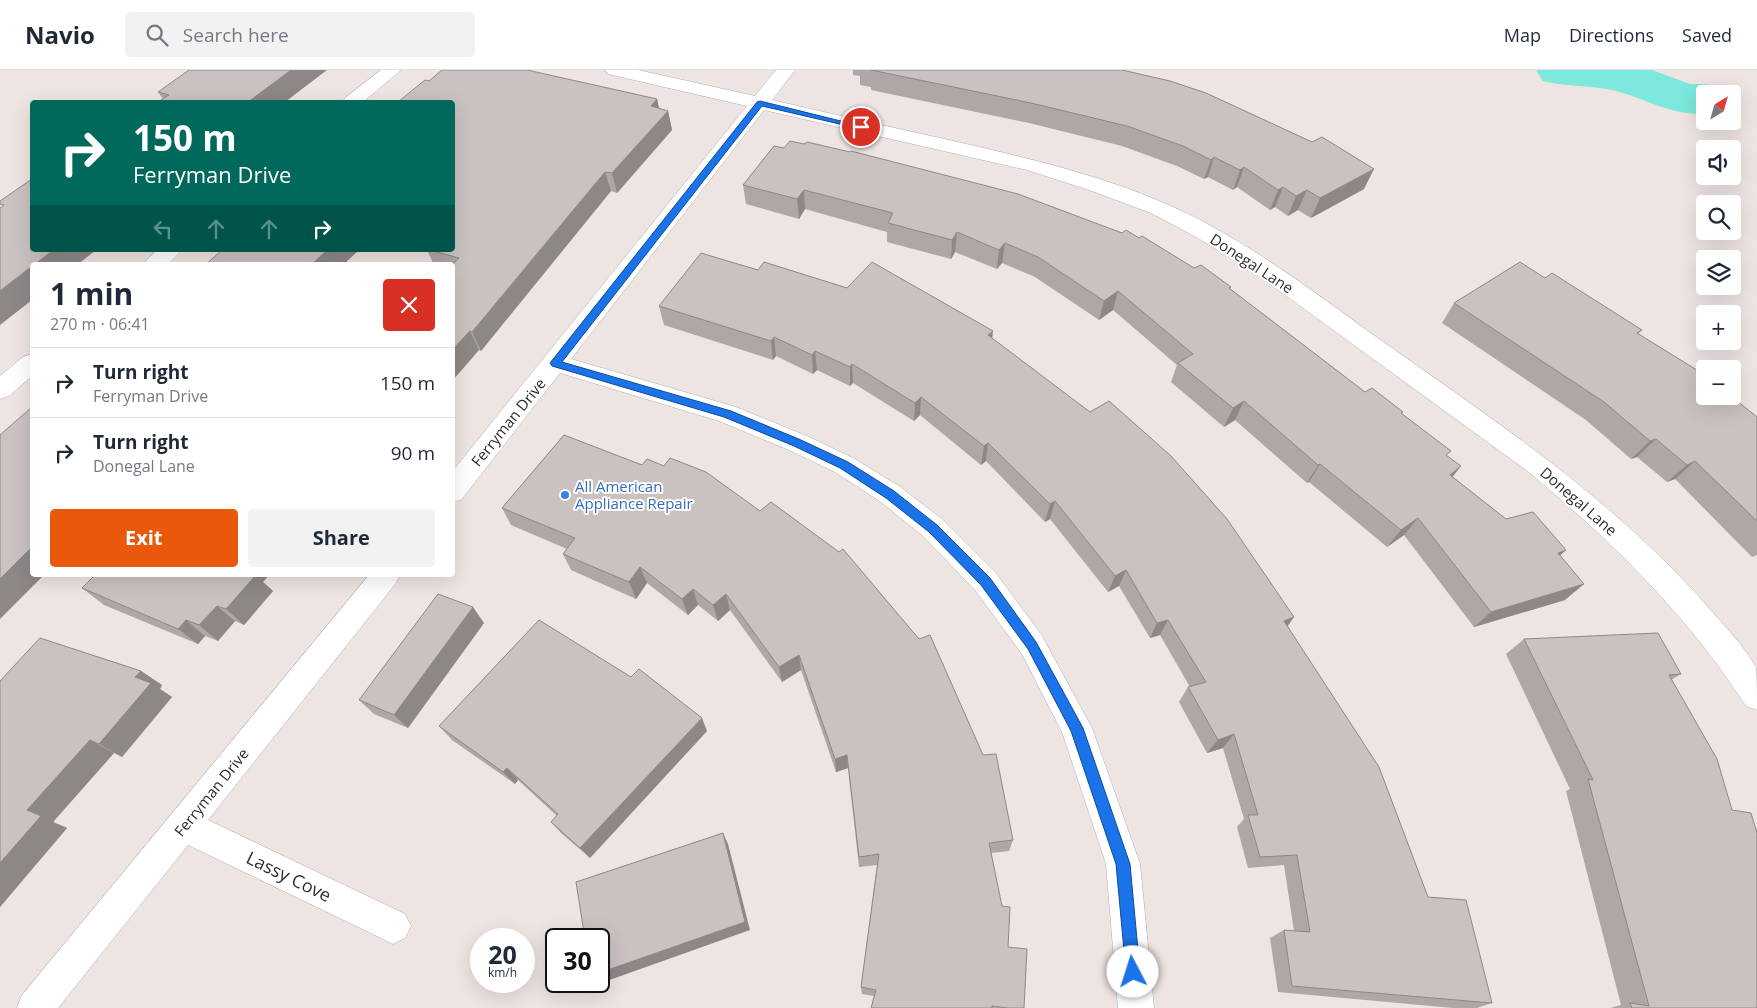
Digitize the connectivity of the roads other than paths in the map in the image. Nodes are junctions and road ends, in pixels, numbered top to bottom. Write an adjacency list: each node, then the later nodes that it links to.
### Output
1 (392, 70): 4 (street)
2 (614, 70): 5 (street, Donegal Lane)
3 (786, 70): 5 (street, Ferryman Drive)
4 (354, 100)
5 (760, 104): 8 (street, Ferryman Drive); 13 (street, Donegal Lane)
6 (169, 252): 7 (street)
7 (157, 262)
8 (555, 363): 11 (street, Ferryman Drive); 17 (street)
9 (30, 365): 10 (street)
10 (0, 390)
11 (455, 488)
12 (384, 577): 14 (street, Ferryman Drive)
13 (1757, 696)
14 (184, 826): 15 (street, Lassy Cove); 16 (street, Ferryman Drive)
15 (393, 926)
16 (35, 1008)
17 (1136, 1008)

